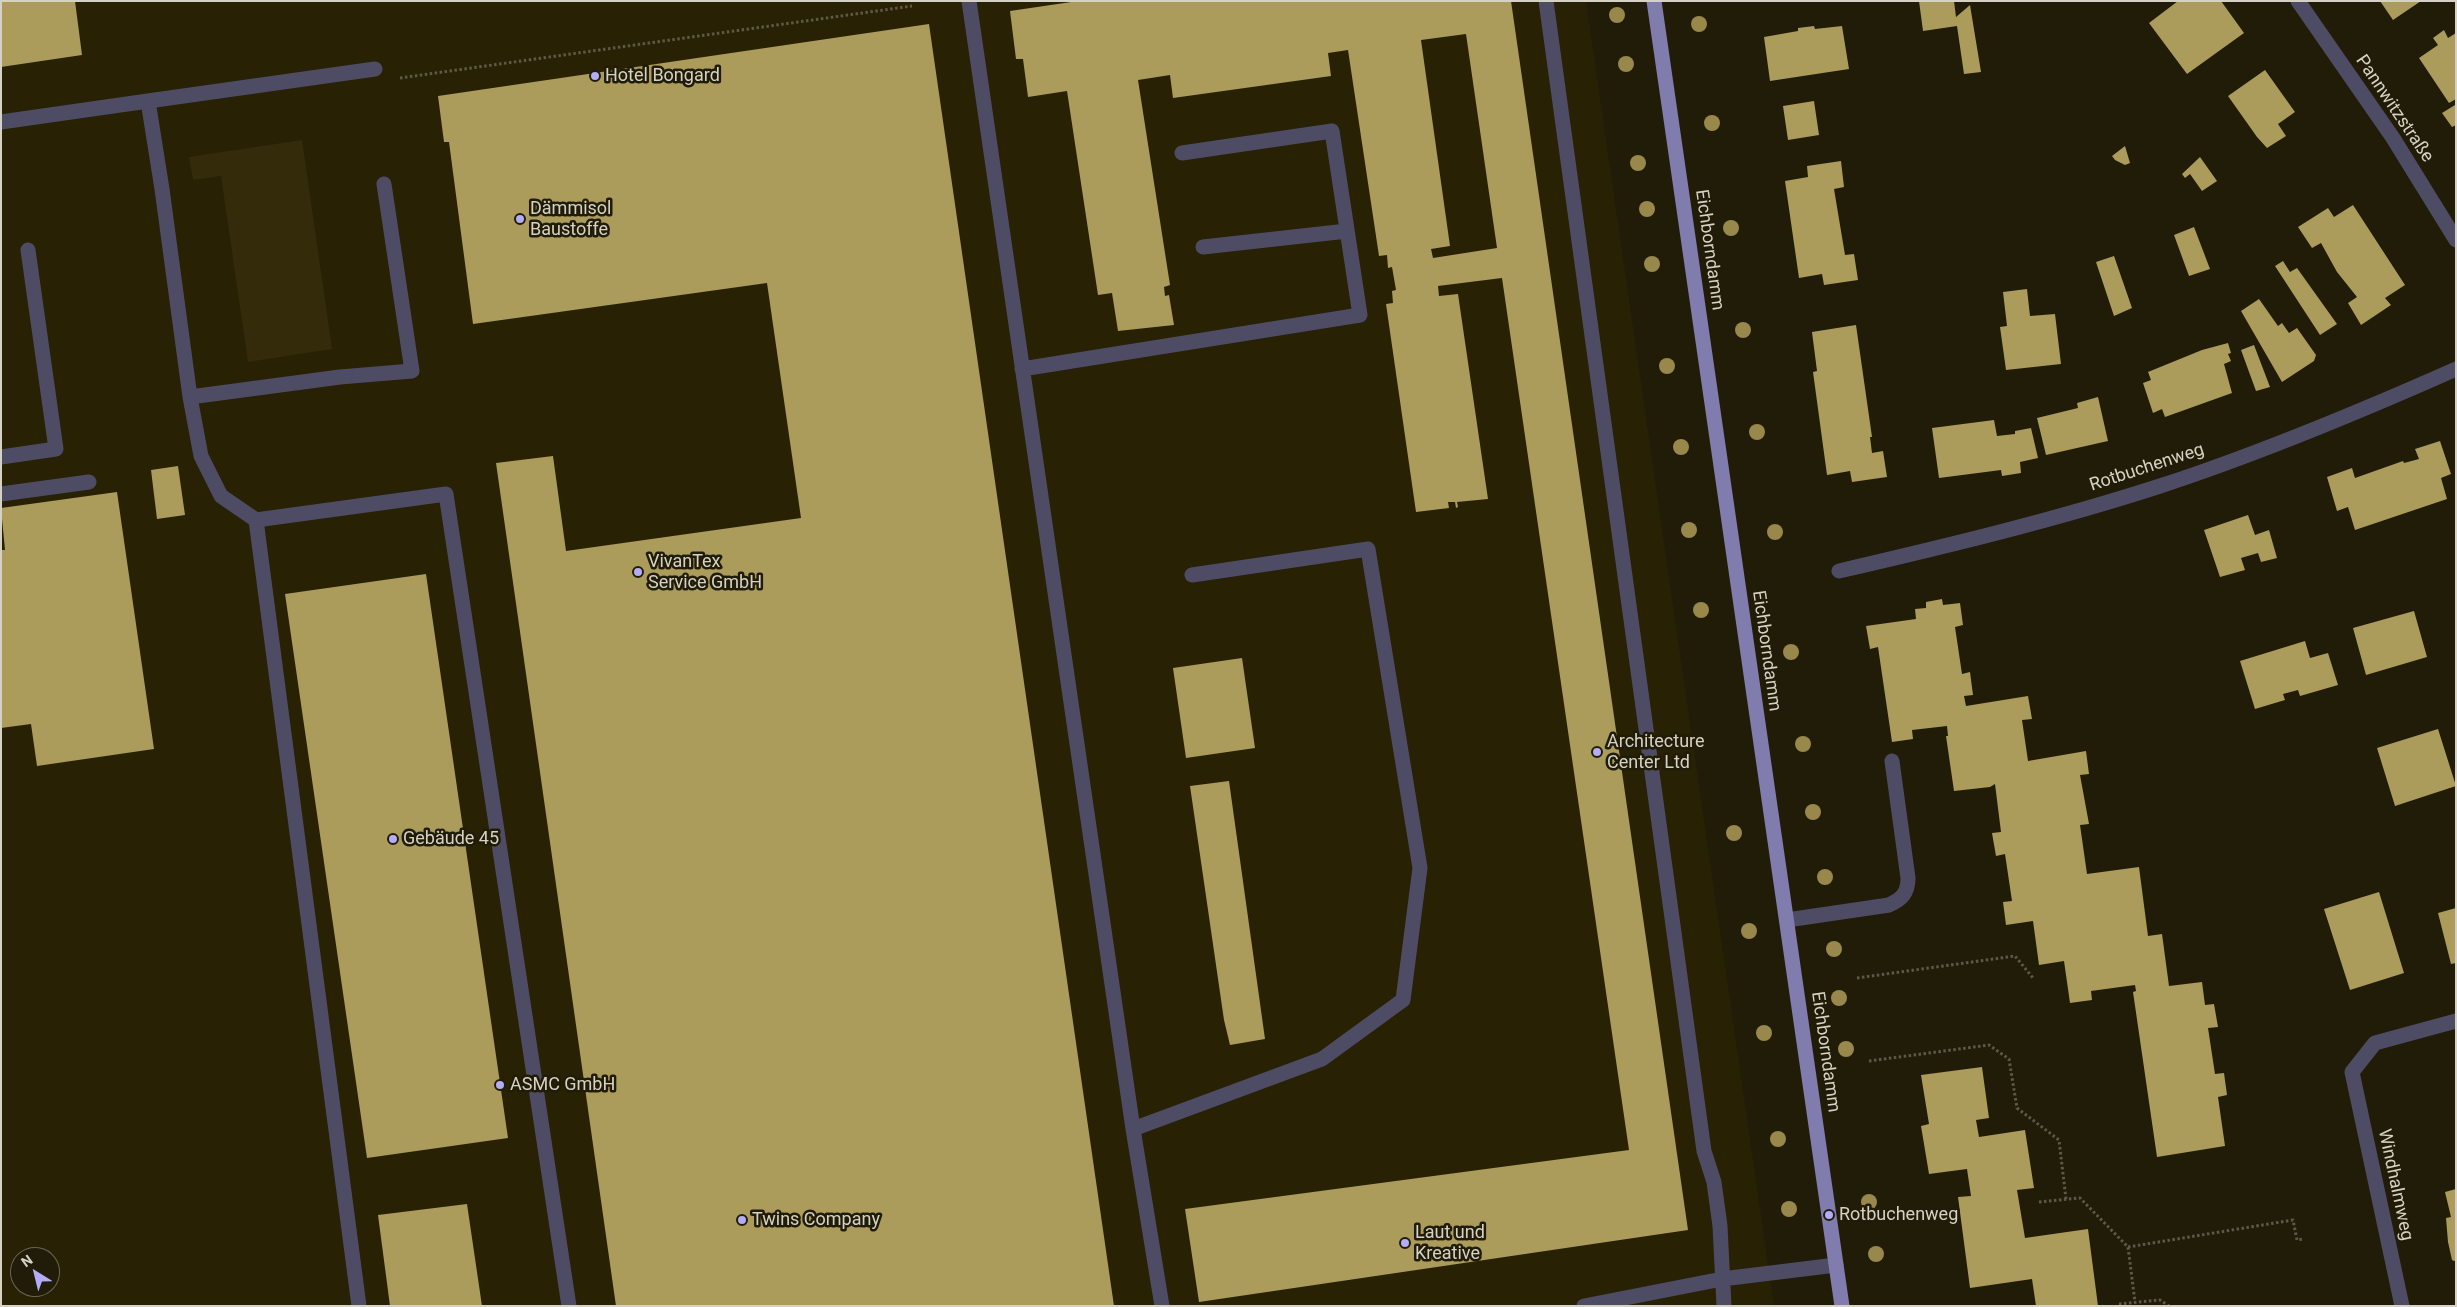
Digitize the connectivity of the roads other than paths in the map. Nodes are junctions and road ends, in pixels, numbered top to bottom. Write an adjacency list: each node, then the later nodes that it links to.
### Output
1 (969, 1): 14 (street)
2 (1546, 1): 28 (street)
3 (1654, 1): 24 (main road, Eichborndamm)
4 (2298, 1): 11 (street, Pannwitzstraße)
5 (376, 69): 6 (street)
6 (148, 101): 7 (street); 16 (street)
7 (1, 122)
8 (1182, 153): 10 (street)
9 (384, 184): 16 (street)
10 (1347, 231): 12 (street); 14 (street)
11 (2456, 240)
12 (1203, 247)
13 (28, 250): 17 (street)
14 (1022, 369): 26 (street)
15 (2456, 369): 21 (street, Rotbuchenweg)
16 (190, 397): 20 (street)
17 (1, 457)
18 (89, 482): 19 (street)
19 (1, 494)
20 (256, 520): 29 (street); 30 (street)
21 (1839, 571)
22 (1192, 576): 26 (street)
23 (1892, 761): 24 (street)
24 (1787, 920): 27 (main road, Eichborndamm)
25 (2456, 1021): 35 (street, Windhalmweg)
26 (1133, 1129): 31 (street)
27 (1836, 1265): 28 (street); 34 (main road, Eichborndamm)
28 (1722, 1279): 32 (street); 33 (street)
29 (359, 1306)
30 (570, 1306)
31 (1162, 1306)
32 (1584, 1306)
33 (1724, 1306)
34 (1842, 1306)
35 (2402, 1306)

